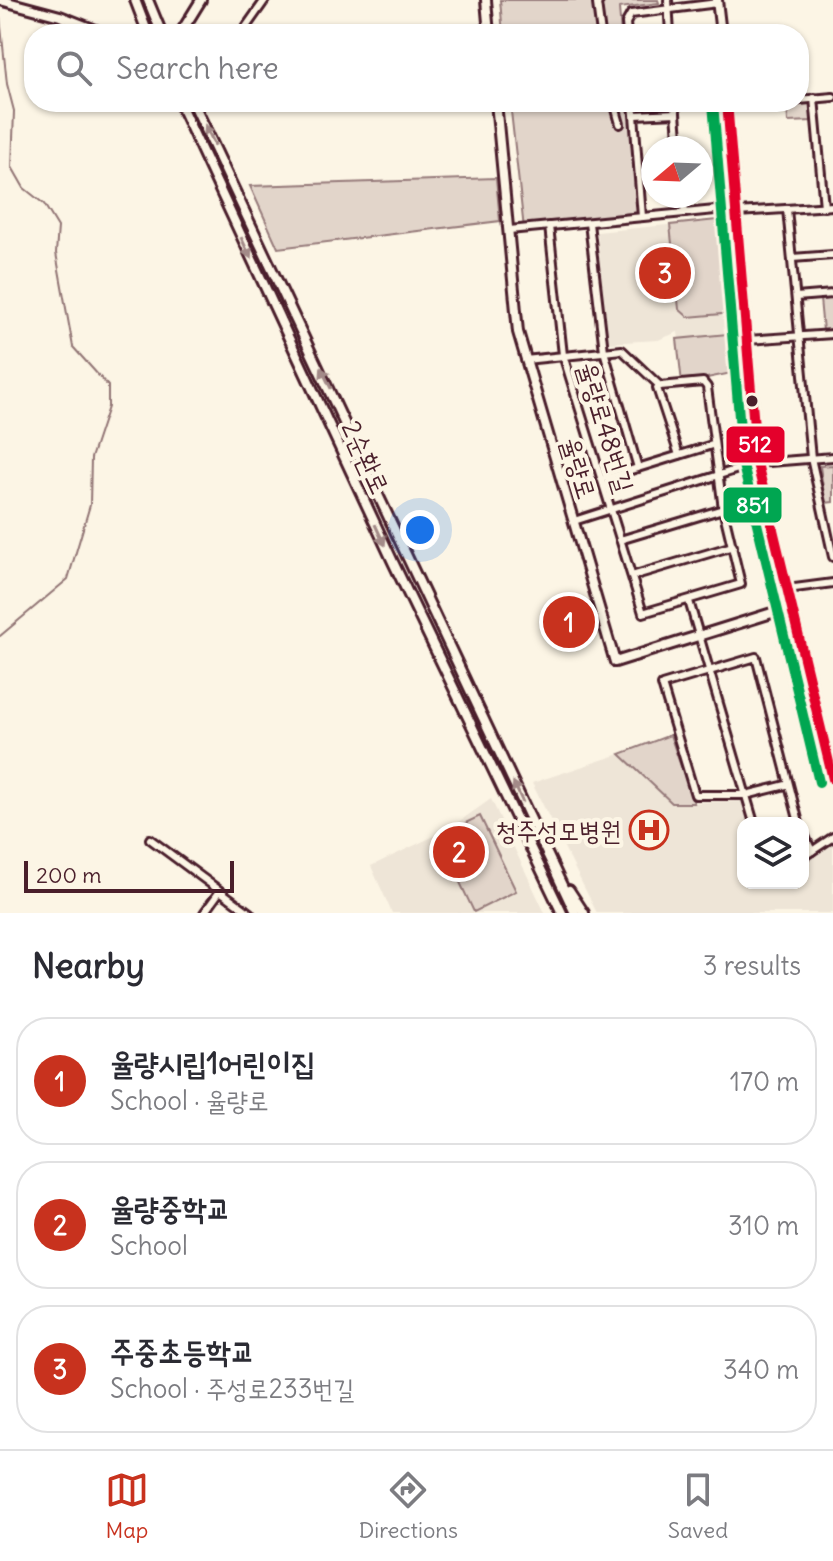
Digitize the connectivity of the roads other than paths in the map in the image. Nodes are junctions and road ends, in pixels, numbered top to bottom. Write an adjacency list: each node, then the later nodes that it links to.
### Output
1 (0, 0): 11 (street)
2 (135, 0): 12 (street)
3 (148, 0): 13 (street)
4 (201, 0): 14 (street)
5 (265, 0): 15 (street)
6 (486, 0): 16 (street)
7 (600, 0): 17 (street)
8 (668, 0): 10 (street)
9 (718, 2): 10 (street); 20 (street)
10 (669, 9): 18 (street); 19 (street)
11 (75, 24)
12 (144, 24)
13 (158, 24)
14 (186, 24)
15 (248, 24)
16 (488, 24)
17 (600, 24)
18 (626, 24)
19 (670, 24)
20 (720, 24)
21 (833, 97): 22 (street)
22 (814, 98): 23 (street); 35 (street)
23 (809, 99)
24 (183, 112): 91 (street, 2순환로, one-way to 91)
25 (198, 112): 87 (street, 2순환로, one-way to 25)
26 (497, 112): 43 (street, 율량로)
27 (617, 112): 32 (street)
28 (635, 112): 31 (street)
29 (728, 112): 38 (street)
30 (676, 113): 31 (street); 33 (street)
31 (635, 115): 40 (street)
32 (620, 124)
33 (678, 136)
34 (833, 206): 35 (street)
35 (824, 207): 37 (street)
36 (684, 208): 39 (street)
37 (787, 209): 38 (street); 45 (street)
38 (736, 210): 39 (street); 50 (street)
39 (685, 213): 40 (street)
40 (642, 217): 41 (street)
41 (589, 223): 42 (street); 51 (street, 율량로48번길)
42 (549, 226): 43 (street); 52 (street, 율량로48번길)
43 (509, 230): 53 (street, 율량로)
44 (833, 255): 45 (street)
45 (792, 258): 47 (street)
46 (833, 294): 47 (street)
47 (796, 297): 49 (street)
48 (833, 334): 49 (street)
49 (799, 336): 50 (street); 58 (street)
50 (747, 340): 59 (street)
51 (604, 351): 52 (street, 율량로48번길); 54 (street, 율량로48번길); 60 (street, 율량로48번길)
52 (563, 355): 53 (street, 율량로48번길); 62 (street, 율량로48번길)
53 (525, 360): 65 (street, 율량로)
54 (660, 386): 55 (street); 56 (street)
55 (712, 445): 56 (street); 61 (street)
56 (679, 455): 60 (street)
57 (833, 457): 58 (street)
58 (811, 458): 59 (street); 68 (street)
59 (757, 463): 61 (street); 71 (street)
60 (638, 468): 62 (street)
61 (716, 478): 63 (street); 64 (street)
62 (602, 479): 64 (street, 율량로48번길)
63 (723, 509): 66 (street); 67 (street)
64 (611, 510): 65 (street); 66 (street, 율량로48번길)
65 (574, 521): 74 (street, 율량로)
66 (620, 540): 69 (street, 율량로48번길)
67 (733, 546): 69 (street); 72 (street)
68 (833, 557)
69 (632, 576): 72 (street, 율량로48번길)
70 (833, 583): 71 (street)
71 (787, 589): 73 (street)
72 (689, 601): 74 (street)
73 (791, 607): 74 (street, 율량로); 76 (street)
74 (699, 636): 75 (street)
75 (710, 671): 78 (street); 79 (street); 79 (street)
76 (828, 745): 77 (street)
77 (833, 779)
78 (786, 785): 79 (street); 81 (street)
79 (746, 795): 80 (street)
80 (752, 817)
81 (797, 817)
82 (833, 837): 85 (street)
83 (150, 839): 88 (street)
84 (809, 845): 85 (street)
85 (812, 851): 86 (street)
86 (809, 853)
87 (553, 865): 92 (street, 2순환로); 93 (street)
88 (220, 891): 89 (street); 90 (street)
89 (204, 913)
90 (250, 913)
91 (559, 913)
92 (575, 913)
93 (584, 913)

